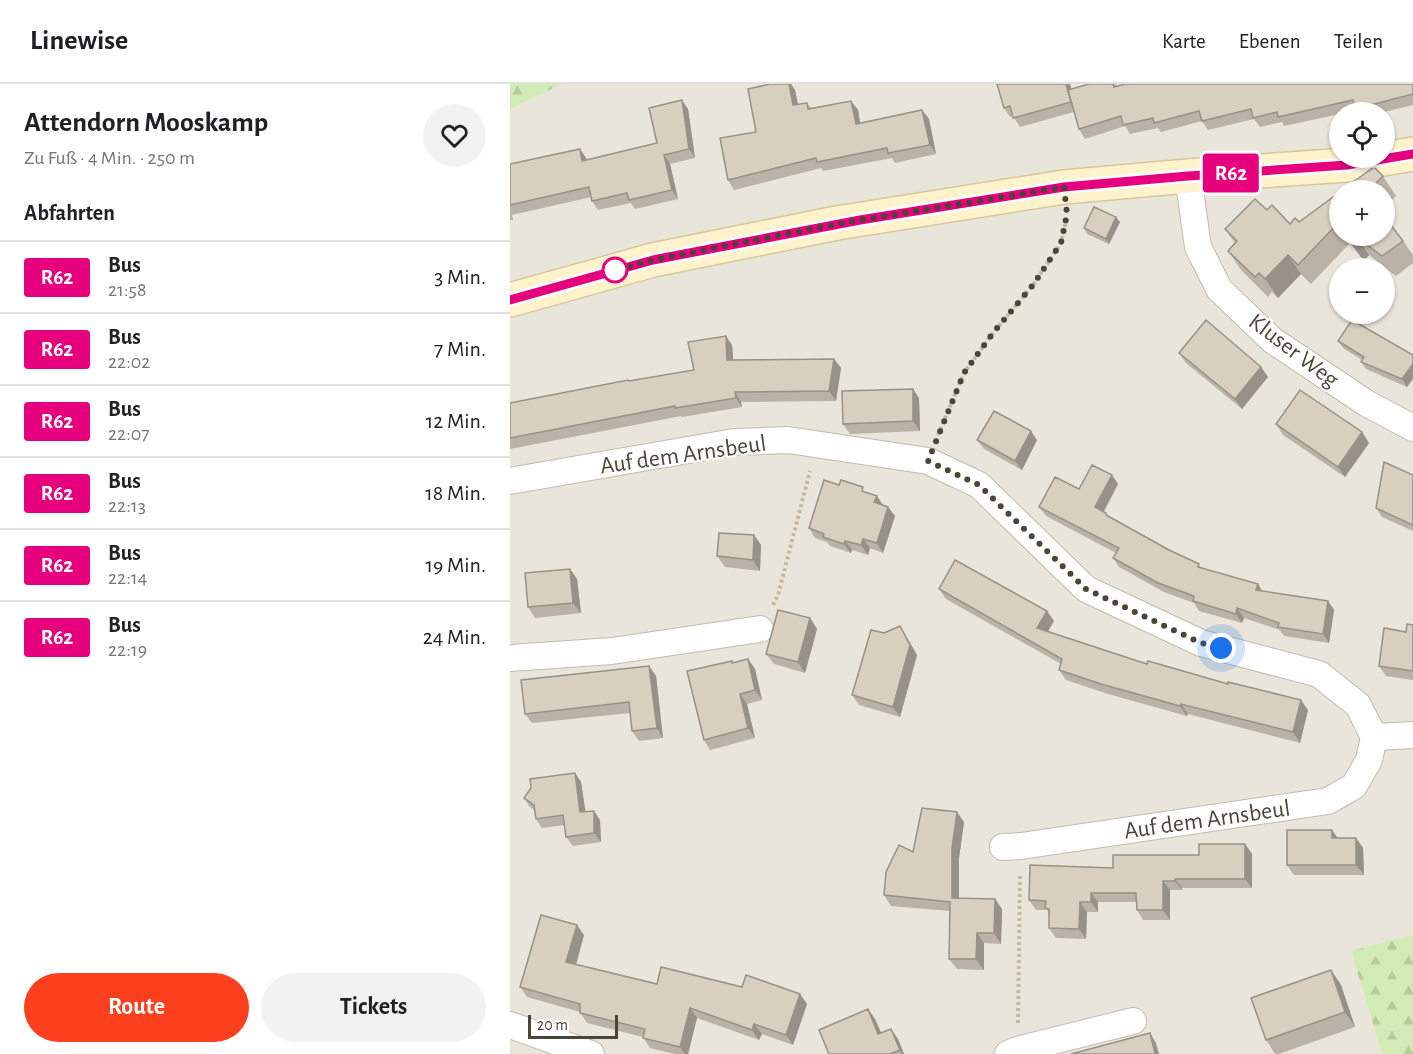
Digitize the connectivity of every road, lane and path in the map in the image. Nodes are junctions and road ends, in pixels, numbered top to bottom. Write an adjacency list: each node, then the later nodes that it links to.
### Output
1 (1413, 154): 2 (main road)
2 (1188, 176): 3 (main road); 5 (street, Kluser Weg)
3 (1064, 187): 4 (main road); 7 (path)
4 (510, 300)
5 (1413, 428)
6 (817, 444): 7 (street, Auf dem Arnsbeul); 8 (street, Auf dem Arnsbeul); 9 (path)
7 (928, 461): 12 (street, Auf dem Arnsbeul)
8 (510, 481)
9 (760, 629): 10 (street)
10 (510, 658)
11 (1413, 735): 12 (street)
12 (1374, 736): 13 (street, Auf dem Arnsbeul)
13 (1012, 847): 16 (path)
14 (1133, 1021): 16 (street)
15 (510, 1025): 17 (street)
16 (1013, 1052)
17 (591, 1054)

